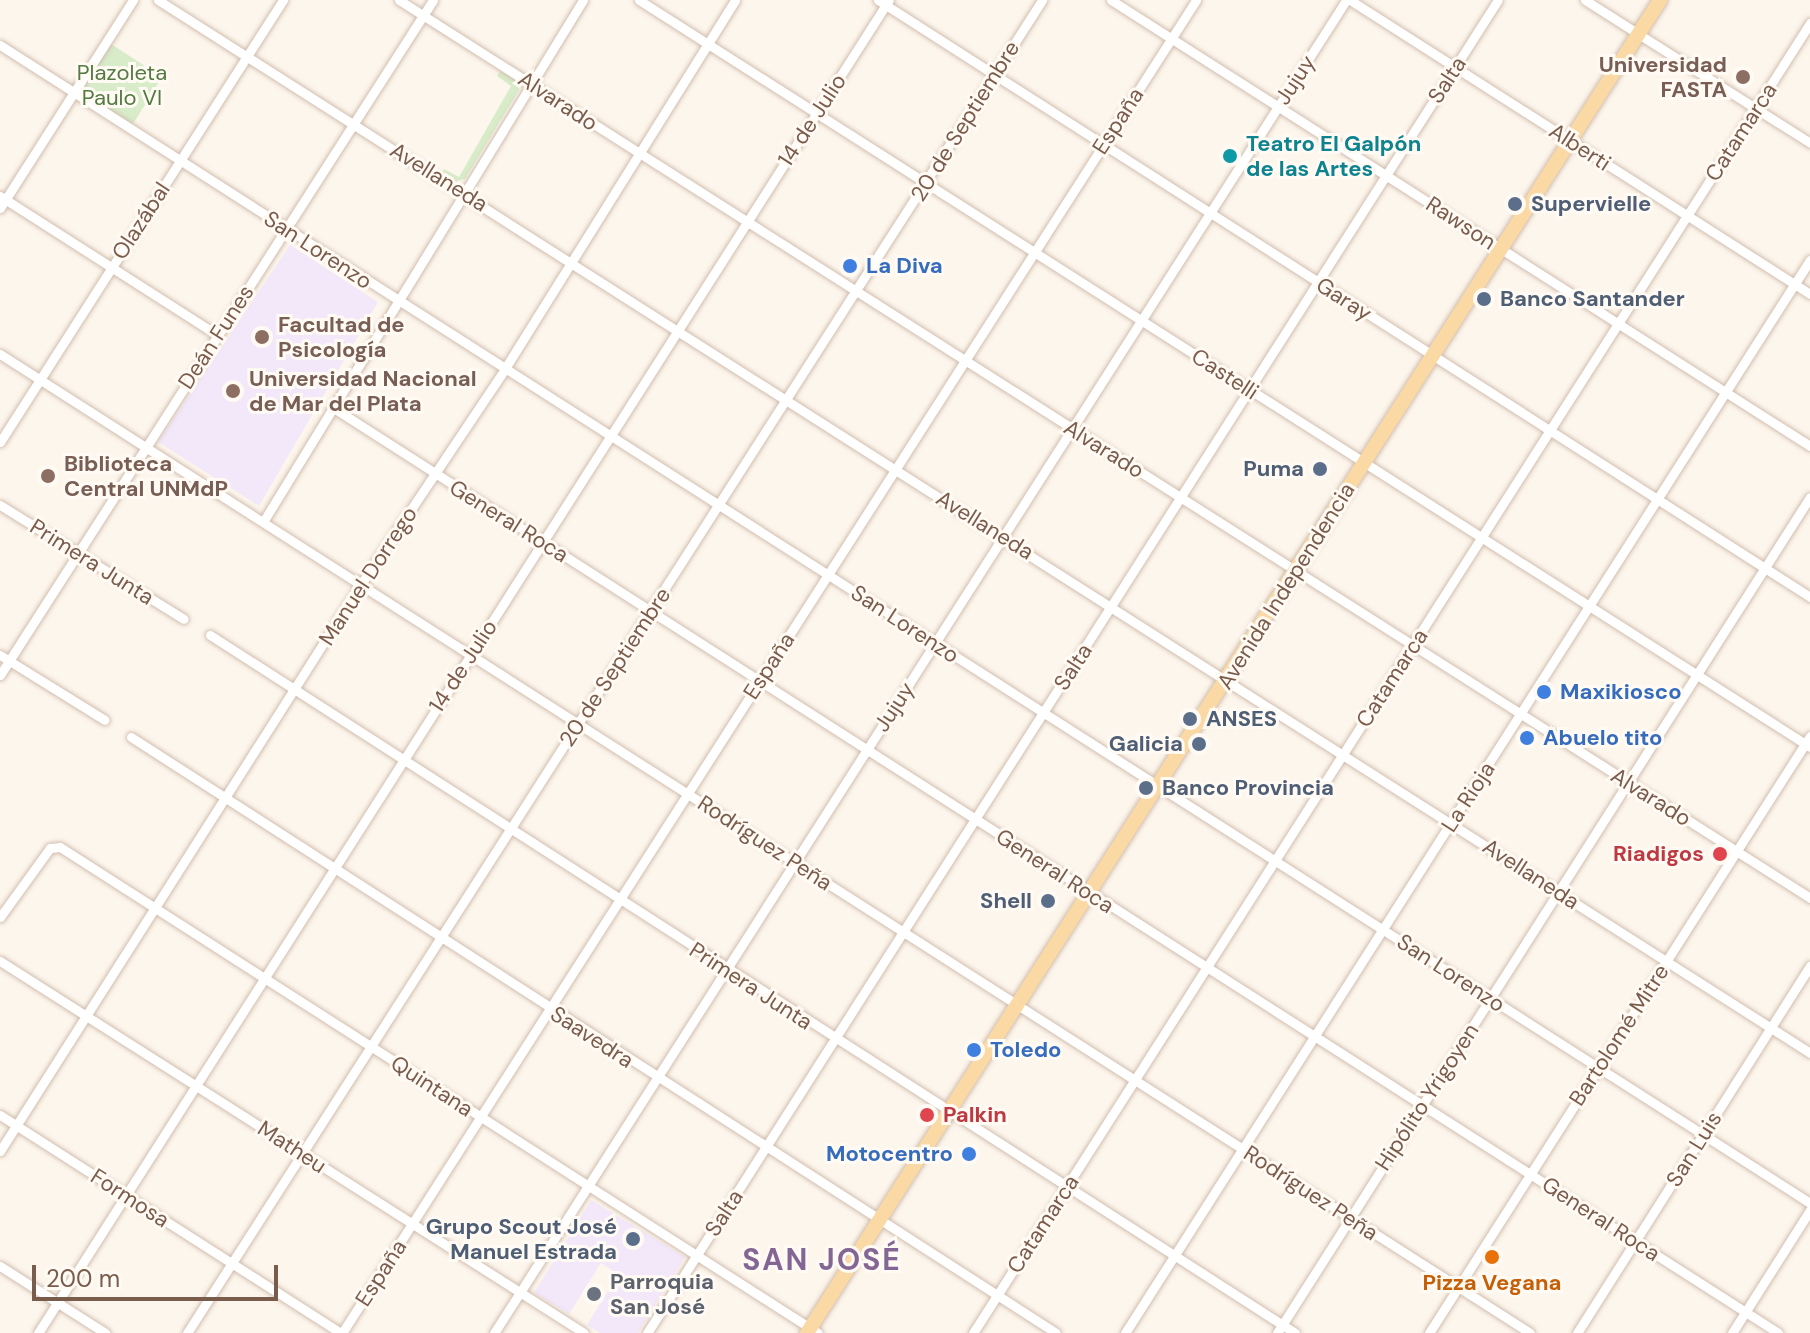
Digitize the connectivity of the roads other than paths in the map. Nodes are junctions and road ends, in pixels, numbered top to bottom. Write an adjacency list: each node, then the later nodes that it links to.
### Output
1 (133, 0): 27 (street)
2 (158, 0): 23 (street, Avellaneda)
3 (283, 0): 23 (street, Olazábal)
4 (399, 0): 17 (street, Alvarado)
5 (433, 0): 17 (street, Deán Funes)
6 (583, 0): 26 (street)
7 (639, 0): 21 (street, Castelli)
8 (735, 0): 21 (street, Manuel Dorrego)
9 (1042, 0): 25 (street, 20 de Septiembre)
10 (1111, 0): 20 (street, Rawson)
11 (1196, 0): 20 (street, España)
12 (1348, 0): 24 (street, Alberti); 28 (street, Jujuy)
13 (1498, 0): 24 (street, Salta)
14 (1585, 0): 19 (street)
15 (1660, 0): 19 (main road, Avenida Independencia)
16 (884, 2): 25 (street, Garay); 30 (street, 14 de Julio)
17 (423, 16): 26 (street, Alvarado); 31 (street, Deán Funes)
18 (1810, 23): 29 (street, Catamarca)
19 (1639, 34): 29 (street); 32 (main road, Avenida Independencia)
20 (1171, 38): 28 (street, Rawson); 34 (street, España)
21 (707, 43): 30 (street, Castelli); 35 (street, Manuel Dorrego)
22 (0, 45): 27 (street, San Lorenzo)
23 (247, 56): 31 (street, Avellaneda); 36 (street, Olazábal)
24 (1455, 67): 32 (street, Alberti); 37 (street, Salta)
25 (995, 74): 34 (street, Garay); 38 (street, 20 de Septiembre)
26 (532, 84): 35 (street, Alvarado); 39 (street)
27 (74, 92): 36 (street, San Lorenzo); 40 (street)
28 (1278, 107): 37 (street, Rawson); 41 (street, Jujuy)
29 (1755, 109): 33 (street); 42 (street, Catamarca)
30 (817, 113): 38 (street, Castelli); 43 (street, 14 de Julio)
31 (355, 124): 39 (street, Avellaneda); 44 (street, Deán Funes)
32 (1571, 141): 42 (street, Alberti); 45 (main road, Avenida Independencia)
33 (1810, 143)
34 (1103, 145): 41 (street, Garay); 46 (street, España)
35 (638, 152): 43 (street, Alvarado); 47 (street, Manuel Dorrego)
36 (180, 160): 44 (street, San Lorenzo); 49 (street, Olazábal)
37 (1386, 175): 45 (street, Rawson); 50 (street, Salta)
38 (926, 183): 46 (street, Castelli); 52 (street, 20 de Septiembre)
39 (463, 192): 47 (street, Avellaneda); 54 (street)
40 (2, 201): 49 (street)
41 (1210, 213): 50 (street, Garay); 55 (street, Jujuy)
42 (1687, 215): 51 (street, Alberti); 56 (street, Catamarca)
43 (747, 222): 52 (street, Alvarado); 57 (street, 14 de Julio)
44 (287, 229): 54 (street, San Lorenzo); 58 (street, Deán Funes)
45 (1501, 249): 56 (street, Rawson); 60 (main road, Avenida Independencia)
46 (1034, 252): 55 (street, Castelli); 61 (street, España)
47 (569, 260): 57 (street, Avellaneda); 62 (street, Manuel Dorrego)
48 (1810, 260): 51 (street, La Rioja)
49 (111, 267): 58 (street); 63 (street, Olazábal)
50 (1318, 282): 60 (street, Garay); 64 (street, Salta)
51 (1795, 284): 53 (street, Alberti); 65 (street, La Rioja)
52 (857, 291): 61 (street, Alvarado); 66 (street, 20 de Septiembre)
53 (1810, 294)
54 (396, 301): 62 (street, San Lorenzo); 67 (street)
55 (1141, 320): 64 (street, Castelli); 68 (street, Jujuy)
56 (1618, 324): 65 (street, Rawson); 69 (street, Catamarca)
57 (678, 330): 66 (street, Avellaneda); 70 (street, 14 de Julio)
58 (217, 335): 72 (street, Deán Funes)
59 (0, 354): 63 (street, Rodríguez Peña)
60 (1433, 356): 69 (street, Garay); 74 (main road, Avenida Independencia)
61 (965, 360): 68 (street, Alvarado); 75 (street, España)
62 (504, 370): 70 (street, San Lorenzo); 76 (street, Manuel Dorrego)
63 (40, 379): 71 (street, Olazábal); 72 (street, Rodríguez Peña)
64 (1249, 390): 74 (street, Castelli); 78 (street, Salta)
65 (1726, 392): 73 (street, Rawson); 79 (street, La Rioja)
66 (787, 400): 75 (street, Avellaneda); 81 (street, 20 de Septiembre)
67 (332, 407): 76 (street, General Roca); 82 (street)
68 (1072, 429): 78 (street, Alvarado); 83 (street, Jujuy)
69 (1550, 431): 79 (street, Garay); 84 (street, Catamarca)
70 (613, 438): 81 (street, San Lorenzo); 85 (street, 14 de Julio)
71 (0, 442)
72 (145, 446): 82 (street, Rodríguez Peña); 86 (street, Deán Funes)
73 (1810, 446)
74 (1364, 463): 84 (street, Castelli); 88 (main road, Avenida Independencia)
75 (896, 469): 83 (street, Avellaneda); 89 (street, España)
76 (435, 474): 85 (street, General Roca); 90 (street, Manuel Dorrego)
77 (1810, 497): 87 (street, Hipólito Yrigoyen)
78 (1180, 498): 88 (street, Alvarado); 92 (street, Salta)
79 (1657, 500): 87 (street, Garay); 93 (street, La Rioja)
80 (0, 505): 86 (street, Primera Junta)
81 (720, 506): 89 (street, San Lorenzo); 94 (street, 20 de Septiembre)
82 (263, 522): 90 (street, Rodríguez Peña)
83 (1003, 537): 92 (street, Avellaneda); 97 (street, Jujuy)
84 (1482, 537): 93 (street, Castelli); 98 (street, Catamarca)
85 (543, 542): 94 (street, General Roca); 99 (street, 14 de Julio)
86 (77, 553): 95 (street, Primera Junta); 100 (street, Deán Funes)
87 (1765, 568): 91 (street, Garay); 102 (street, Hipólito Yrigoyen)
88 (1295, 571): 98 (street, Alvarado); 103 (main road, Avenida Independencia)
89 (828, 575): 97 (street, San Lorenzo); 104 (street, España)
90 (361, 584): 99 (street, Rodríguez Peña); 105 (street, Manuel Dorrego)
91 (1810, 597)
92 (1111, 606): 103 (street, Avellaneda); 106 (street, Salta)
93 (1589, 606): 102 (street, Castelli); 107 (street, La Rioja)
94 (651, 611): 104 (street, General Roca); 109 (street, 20 de Septiembre)
95 (184, 619)
96 (210, 635): 105 (street, Primera Junta)
97 (935, 644): 106 (street, San Lorenzo); 112 (street, Jujuy)
98 (1413, 645): 107 (street, Alvarado); 113 (street, Catamarca)
99 (471, 655): 109 (street, Rodríguez Peña); 114 (street, 14 de Julio)
100 (5, 658): 101 (street, Deán Funes); 108 (street)
101 (0, 675)
102 (1697, 675): 111 (street, Castelli); 115 (street, Hipólito Yrigoyen)
103 (1227, 680): 113 (street, Avellaneda); 116 (main road, Avenida Independencia)
104 (759, 681): 112 (street, General Roca); 117 (street, España)
105 (292, 692): 114 (street, Primera Junta); 118 (street, Manuel Dorrego)
106 (1043, 713): 116 (street, San Lorenzo); 119 (street, Salta)
107 (1519, 717): 115 (street, Alvarado); 120 (street, La Rioja)
108 (105, 720)
109 (578, 724): 117 (street, Rodríguez Peña); 121 (street, 20 de Septiembre)
110 (131, 737): 118 (street, Saavedra)
111 (1808, 743): 122 (street, Bartolomé Mitre)
112 (867, 750): 119 (street, General Roca); 124 (street, Jujuy)
113 (1343, 754): 120 (street, Avellaneda); 123 (street, Catamarca)
114 (402, 762): 121 (street, Primera Junta); 125 (street, 14 de Julio)
115 (1628, 782): 122 (street, Alvarado); 126 (street, Hipólito Yrigoyen)
116 (1157, 787): 123 (street, San Lorenzo); 127 (main road, Avenida Independencia)
117 (688, 793): 124 (street, Rodríguez Peña); 129 (street, España)
118 (223, 801): 125 (street, Saavedra); 130 (street, Manuel Dorrego)
119 (975, 820): 127 (street, General Roca); 133 (street, Salta)
120 (1451, 823): 126 (street, Avellaneda); 132 (street, La Rioja)
121 (509, 831): 129 (street, Primera Junta); 134 (street, 20 de Septiembre)
122 (1737, 852): 128 (street, Alvarado); 136 (street, Bartolomé Mitre)
123 (1275, 861): 132 (street, San Lorenzo); 138 (street, Catamarca)
124 (795, 862): 133 (street, Rodríguez Peña); 139 (street, Jujuy)
125 (333, 871): 134 (street, Saavedra); 140 (street, 14 de Julio)
126 (1558, 891): 136 (street, Avellaneda); 141 (street, Hipólito Yrigoyen)
127 (1089, 893): 138 (street, General Roca); 142 (main road, Avenida Independencia)
128 (1810, 898)
129 (619, 901): 139 (street, Primera Junta); 143 (street, España)
130 (155, 909): 131 (street, Quintana); 140 (street, Quintana); 144 (street, Manuel Dorrego)
131 (0, 917)
132 (1383, 930): 141 (street, San Lorenzo); 146 (street, La Rioja)
133 (904, 931): 142 (street, Rodríguez Peña); 147 (street, Salta)
134 (440, 940): 143 (street, Saavedra); 148 (street, 20 de Septiembre)
135 (0, 961): 144 (street, Matheu)
136 (1667, 961): 145 (street, Avellaneda); 150 (street, Bartolomé Mitre)
137 (1810, 966): 145 (street, San Luis)
138 (1207, 968): 146 (street, General Roca); 152 (street, Catamarca)
139 (726, 970): 147 (street, Primera Junta); 151 (street, Jujuy)
140 (264, 978): 148 (street, Quintana); 153 (street, 14 de Julio)
141 (1490, 999): 150 (street, San Lorenzo); 154 (street, Hipólito Yrigoyen)
142 (1018, 1004): 152 (street, Rodríguez Peña); 155 (main road, Avenida Independencia)
143 (549, 1010): 151 (street, Saavedra); 157 (street, España)
144 (86, 1016): 153 (street, Matheu); 158 (street, Manuel Dorrego)
145 (1771, 1028): 149 (street, Avellaneda); 159 (street, San Luis)
146 (1314, 1037): 154 (street, General Roca); 161 (street, La Rioja)
147 (835, 1039): 155 (street, Primera Junta); 160 (street, Salta)
148 (371, 1047): 157 (street, Quintana); 163 (street, 20 de Septiembre)
149 (1810, 1053)
150 (1598, 1068): 159 (street, San Lorenzo); 164 (street, Bartolomé Mitre)
151 (657, 1078): 160 (street, Saavedra); 165 (street, Jujuy)
152 (1135, 1080): 161 (street, Rodríguez Peña); 166 (street, Catamarca)
153 (196, 1086): 163 (street, Matheu); 167 (street, 14 de Julio)
154 (1422, 1105): 164 (street, General Roca); 170 (street, Hipólito Yrigoyen)
155 (949, 1112): 166 (street, Primera Junta); 171 (main road, Avenida Independencia)
156 (0, 1115): 158 (street, Formosa)
157 (480, 1117): 165 (street, Quintana); 172 (street, España)
158 (16, 1125): 162 (street, Manuel Dorrego); 167 (street, Formosa)
159 (1703, 1135): 168 (street, San Lorenzo); 173 (street, San Luis)
160 (766, 1148): 171 (street, Saavedra); 174 (street, Salta)
161 (1243, 1148): 170 (street, Rodríguez Peña); 175 (street, La Rioja)
162 (0, 1151)
163 (302, 1154): 172 (street, Matheu); 176 (street, 20 de Septiembre)
164 (1531, 1174): 173 (street, General Roca); 178 (street, Bartolomé Mitre)
165 (588, 1186): 174 (street, Quintana); 179 (street, Jujuy)
166 (1067, 1187): 175 (street, Primera Junta); 180 (street, Catamarca)
167 (126, 1195): 176 (street, Formosa); 181 (street, 14 de Julio)
168 (1810, 1203)
169 (1810, 1210): 182 (street)
170 (1350, 1218): 178 (street, Rodríguez Peña); 183 (street, Hipólito Yrigoyen)
171 (880, 1220): 180 (street, Saavedra); 184 (main road, Avenida Independencia)
172 (412, 1224): 179 (street, Matheu); 188 (street, España)
173 (1635, 1241): 182 (street, General Roca); 198 (street, San Luis)
174 (697, 1255): 184 (street, Quintana); 191 (street, Salta)
175 (1174, 1256): 183 (street, Primera Junta); 194 (street, La Rioja)
176 (232, 1263): 187 (street, 20 de Septiembre); 188 (street, Formosa)
177 (0, 1266): 181 (street)
178 (1458, 1287): 196 (street, Bartolomé Mitre); 197 (street, Rodríguez Peña)
179 (520, 1292): 189 (street, Jujuy); 190 (street, Matheu)
180 (998, 1295): 192 (street, Catamarca); 193 (street, Saavedra)
181 (57, 1302): 185 (street, 14 de Julio); 186 (street)
182 (1745, 1312): 199 (street); 200 (street, General Roca)
183 (1279, 1329): 195 (street, Primera Junta)
184 (812, 1331)
185 (38, 1333)
186 (105, 1333)
187 (187, 1333)
188 (342, 1333)
189 (494, 1333)
190 (584, 1333)
191 (647, 1333)
192 (973, 1333)
193 (1056, 1333)
194 (1125, 1333)
195 (1295, 1333)
196 (1429, 1333)
197 (1530, 1333)
198 (1577, 1333)
199 (1732, 1333)
200 (1778, 1333)

